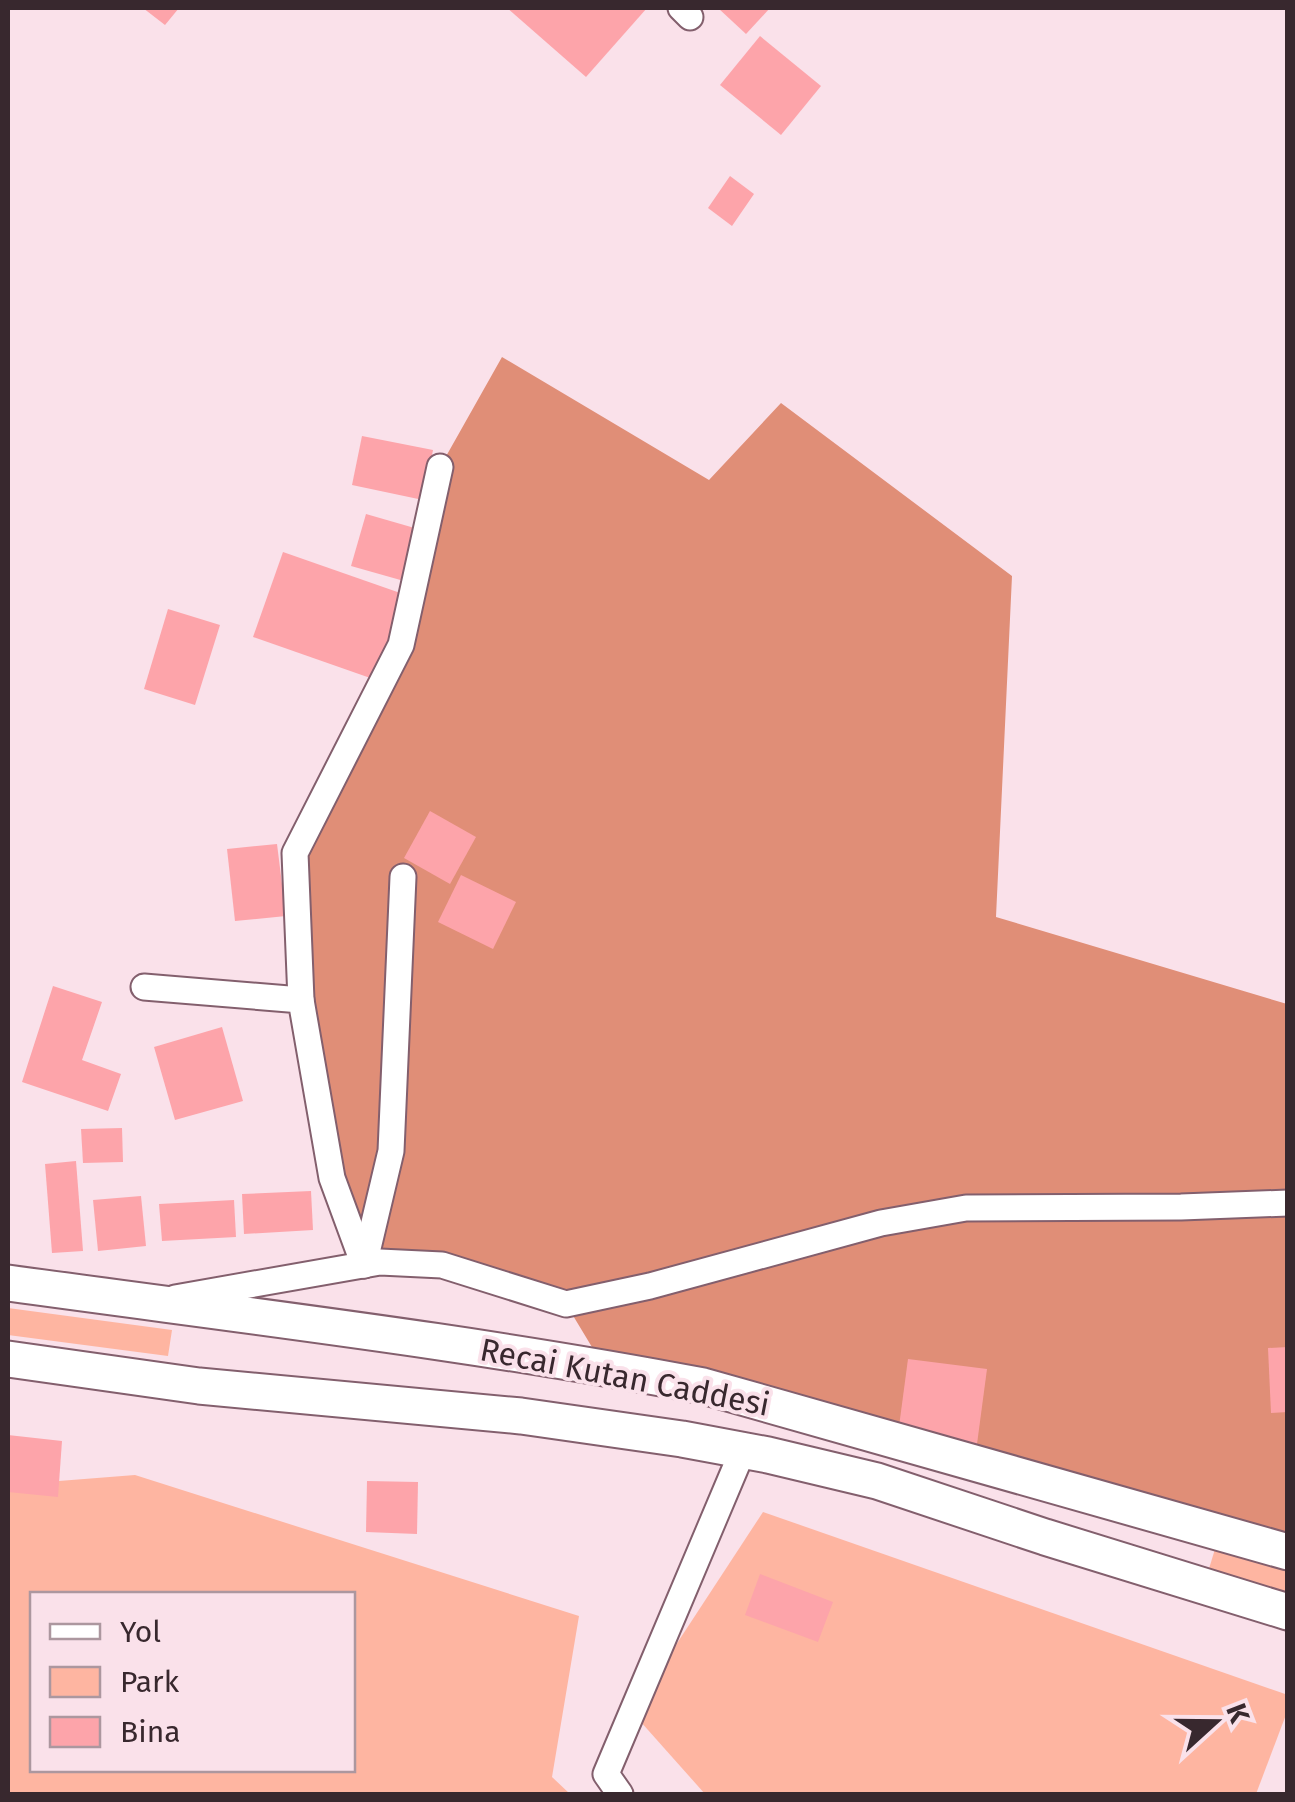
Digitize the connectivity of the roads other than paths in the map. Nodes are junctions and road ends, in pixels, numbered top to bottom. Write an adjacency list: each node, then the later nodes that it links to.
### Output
1 (440, 467): 4 (street)
2 (403, 877): 6 (street)
3 (144, 987): 4 (street)
4 (301, 1000): 6 (street)
5 (1288, 1204): 6 (street)
6 (364, 1265): 8 (street)
7 (8, 1283): 8 (main road, Recai Kutan Caddesi)
8 (150, 1302): 11 (main road, Recai Kutan Caddesi)
9 (8, 1359): 10 (main road, Recai Kutan Caddesi)
10 (743, 1450): 12 (main road, Recai Kutan Caddesi); 13 (street)
11 (1288, 1552)
12 (1288, 1612)
13 (620, 1794)

